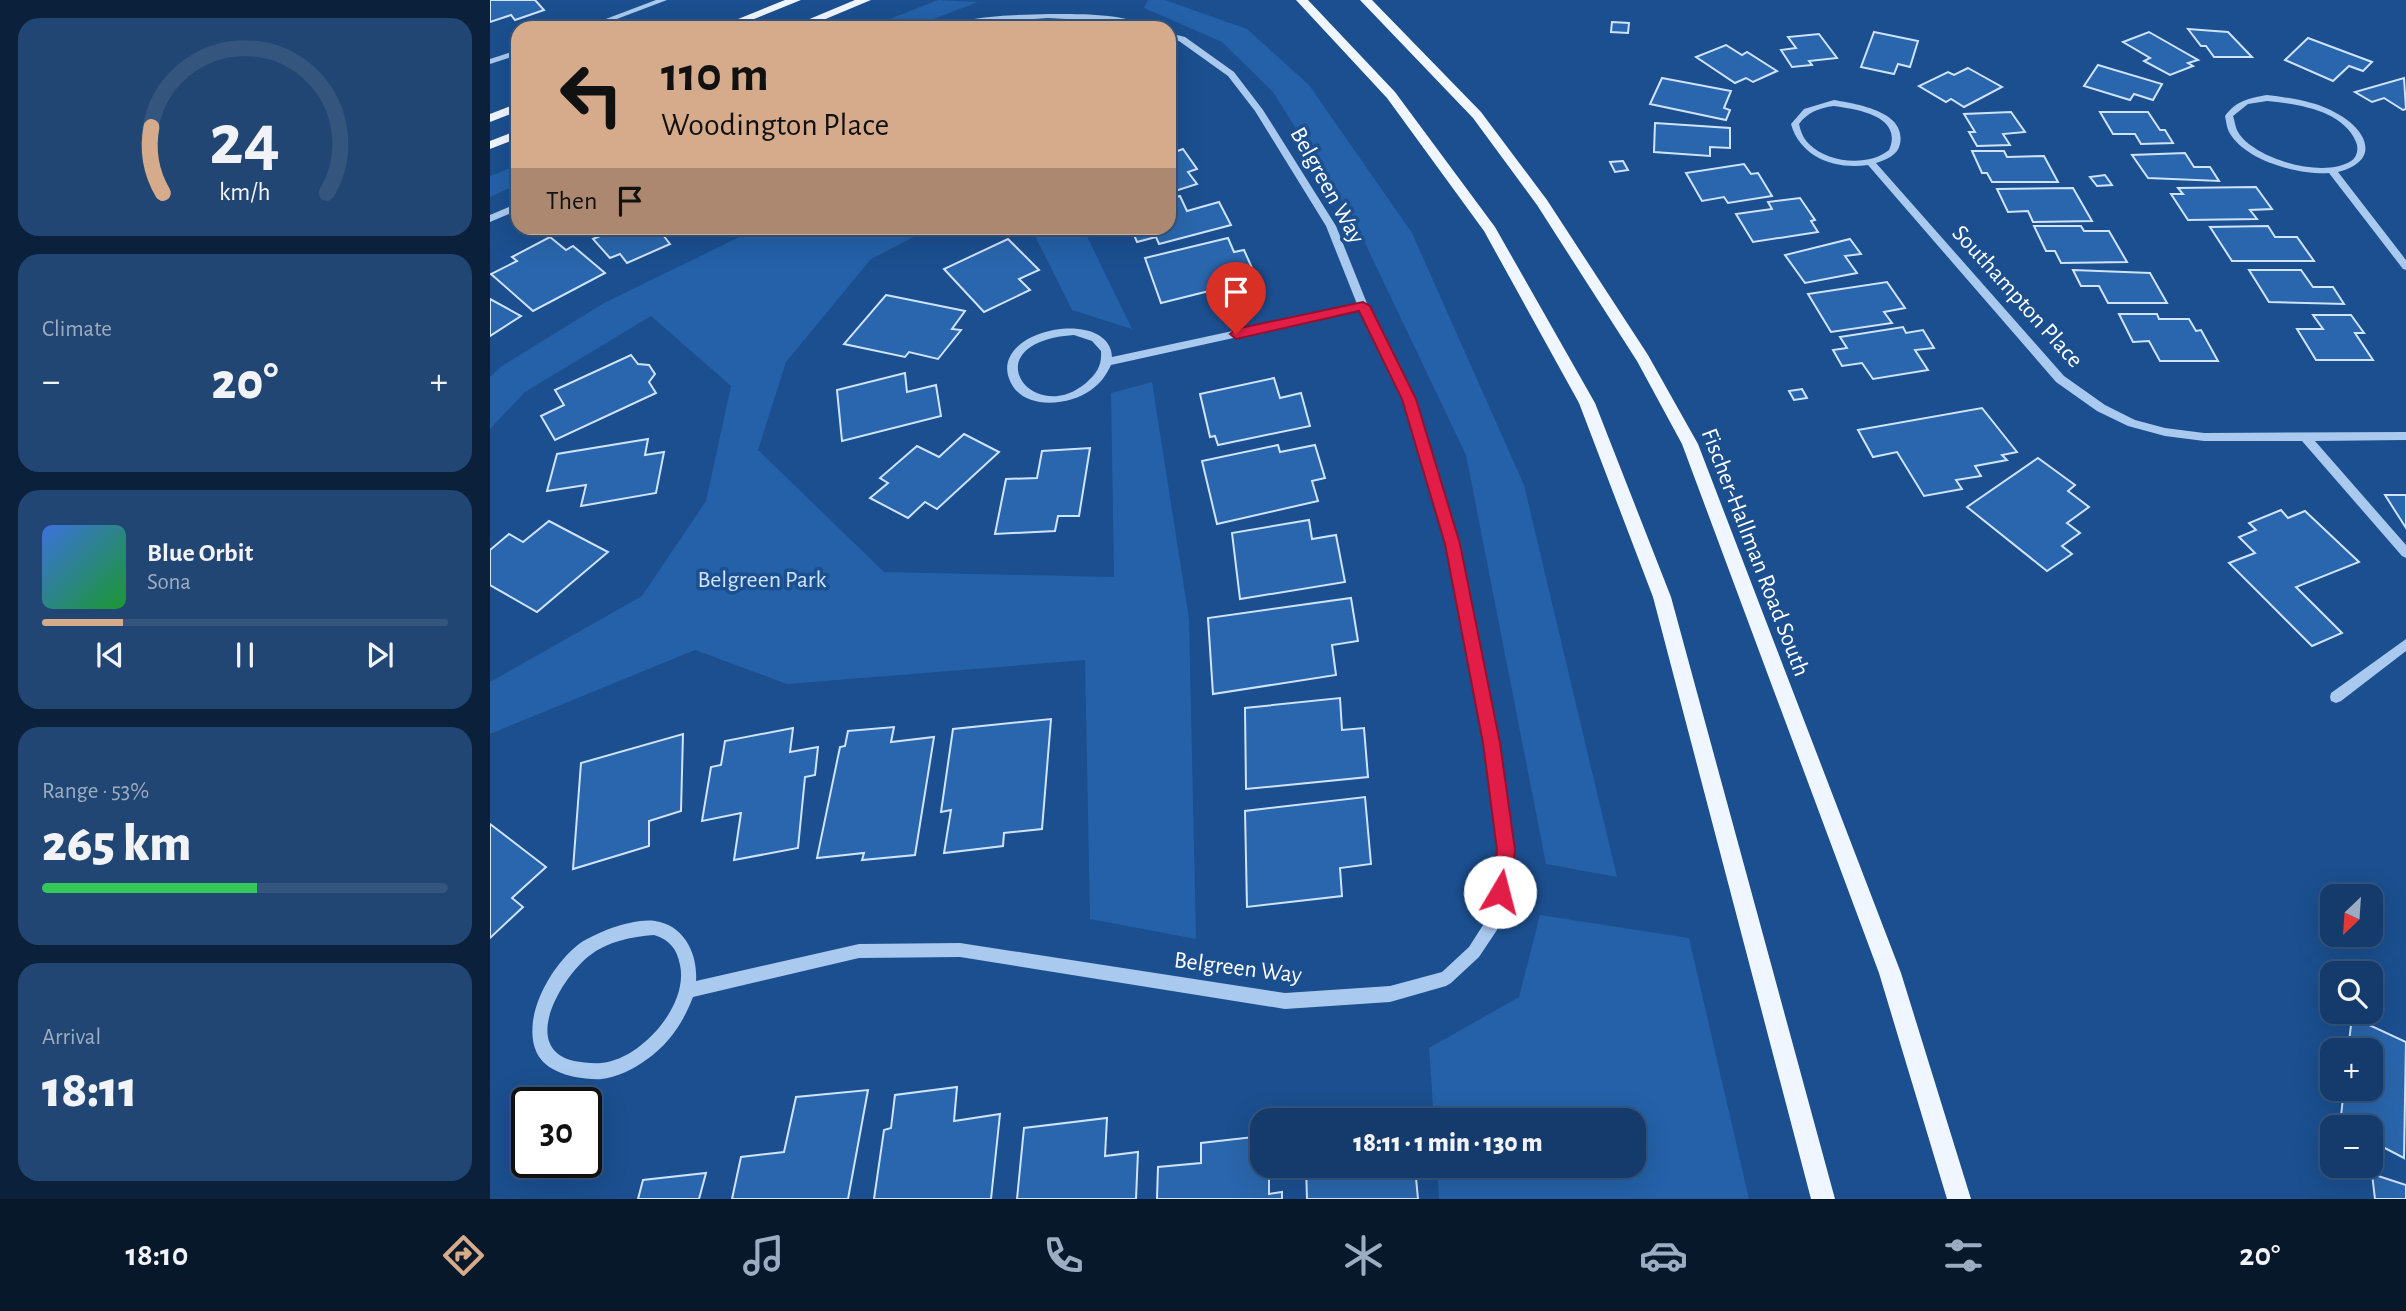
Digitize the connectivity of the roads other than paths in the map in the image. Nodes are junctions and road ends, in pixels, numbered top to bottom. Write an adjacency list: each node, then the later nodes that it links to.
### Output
1 (663, 0): 6 (street)
2 (795, 0): 7 (main road)
3 (864, 0): 8 (main road)
4 (1302, 0): 31 (main road)
5 (1366, 0): 32 (main road, Fischer-Hallman Road South)
6 (605, 21)
7 (740, 21)
8 (812, 21)
9 (985, 21): 10 (street)
10 (1095, 21)
11 (1176, 37): 23 (street, Belgreen Way)
12 (511, 54): 13 (street)
13 (490, 62)
14 (511, 110): 15 (main road)
15 (490, 118)
16 (511, 137): 17 (main road)
17 (490, 145)
18 (1870, 162): 18 (street); 26 (street, Southampton Place)
19 (2332, 170): 19 (street); 22 (street)
20 (511, 209): 21 (street)
21 (490, 219)
22 (2406, 267)
23 (1363, 306): 24 (street); 30 (street, Belgreen Way)
24 (1108, 362): 24 (street)
25 (2406, 436): 26 (street, Southampton Place)
26 (2305, 437): 27 (street)
27 (2406, 553)
28 (2406, 644): 29 (street)
29 (2336, 697)
30 (689, 990): 30 (street)
31 (1823, 1199)
32 (1959, 1199)

